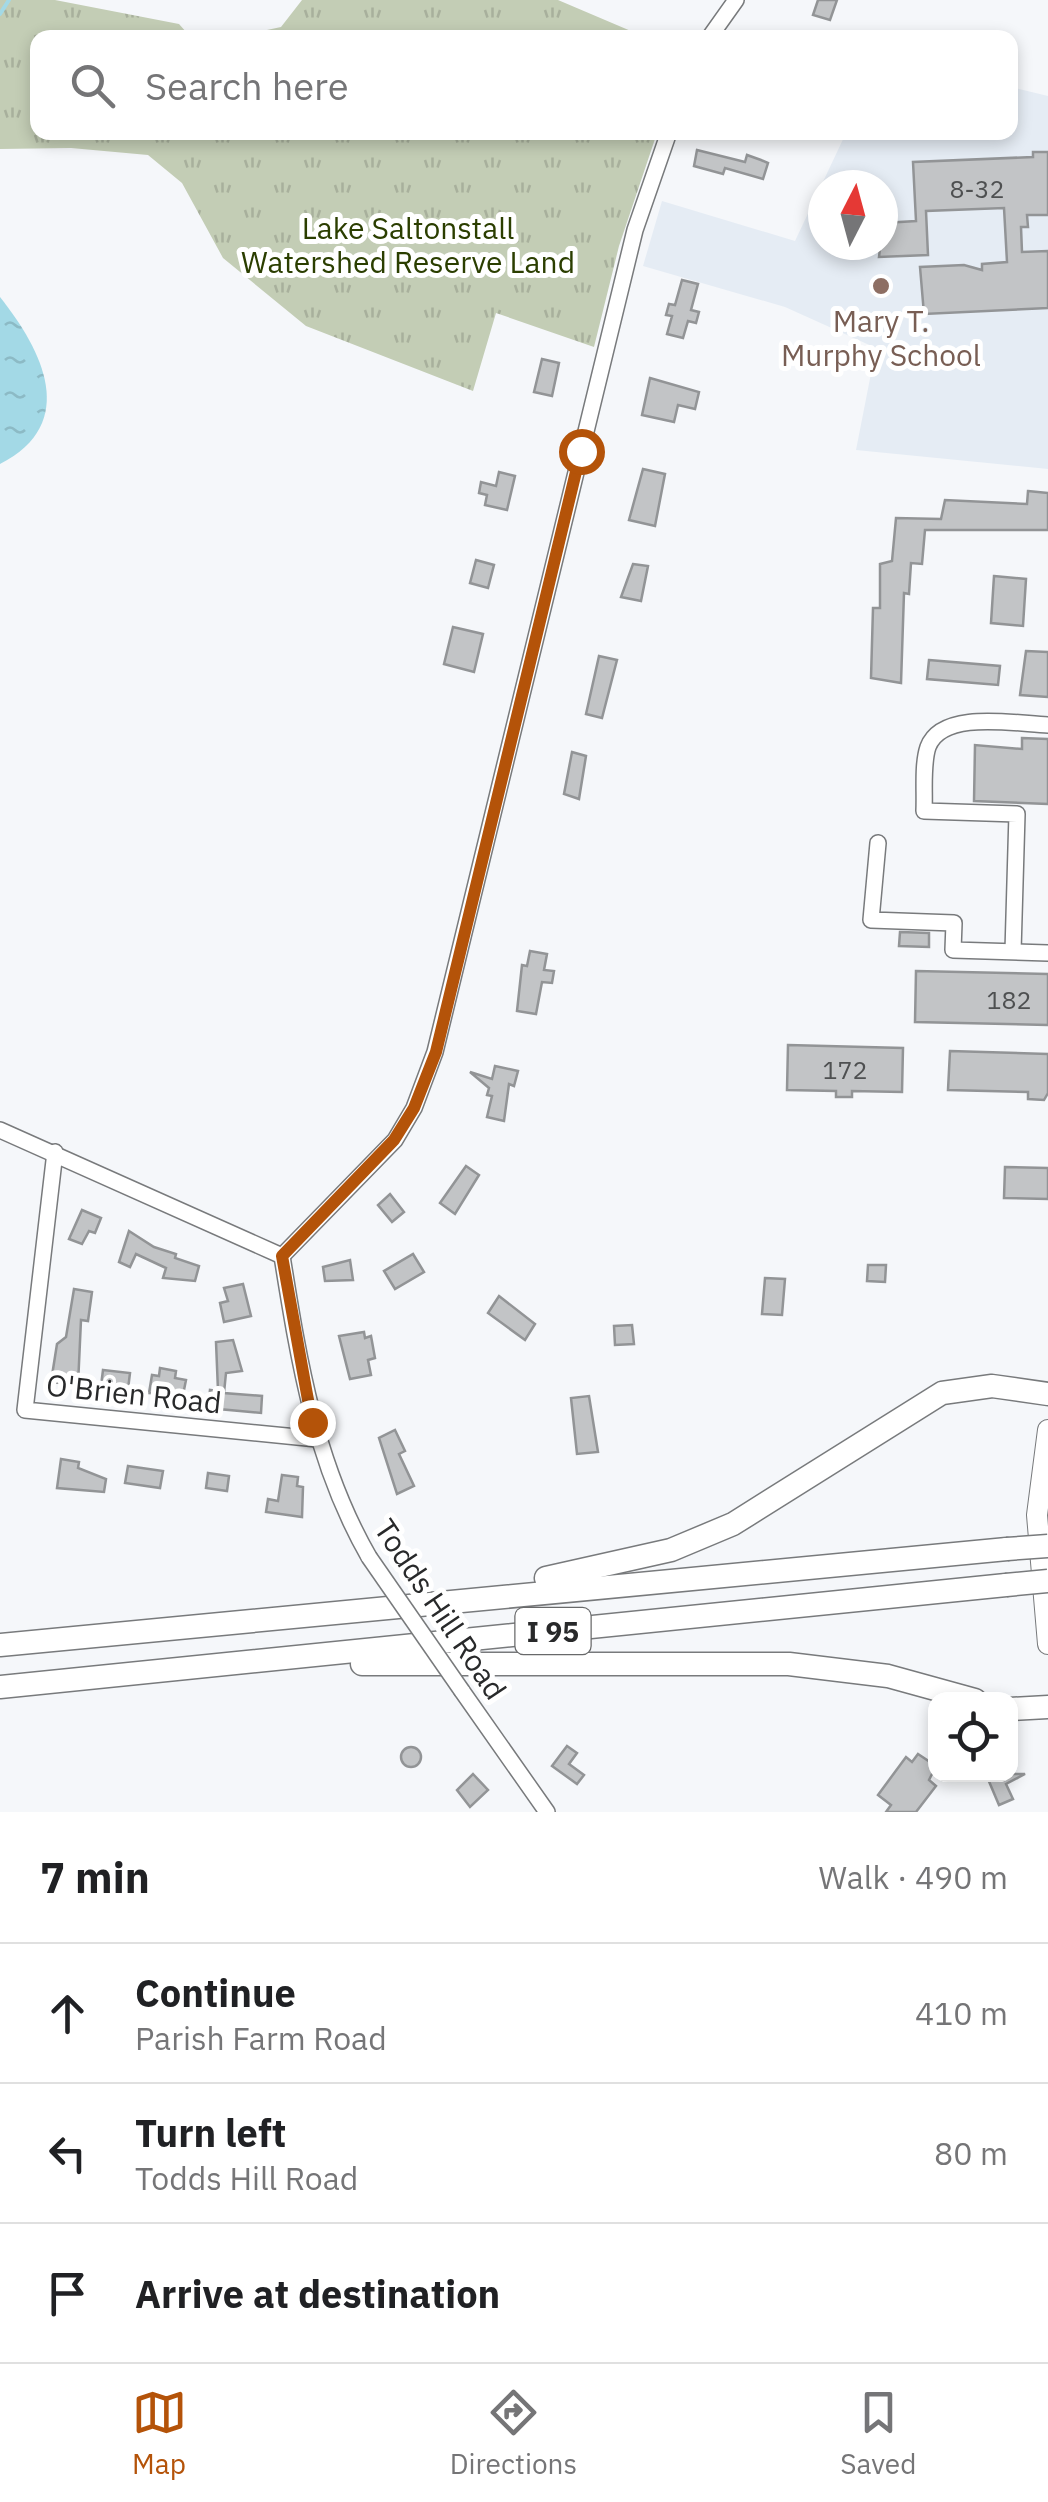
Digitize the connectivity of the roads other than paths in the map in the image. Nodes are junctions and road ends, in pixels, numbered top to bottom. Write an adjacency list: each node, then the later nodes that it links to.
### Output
1 (736, 0): 2 (street)
2 (715, 30)
3 (666, 140): 10 (street)
4 (1048, 725): 6 (street)
5 (878, 843): 6 (street)
6 (1013, 951): 7 (street)
7 (1048, 953)
8 (0, 1130): 9 (street)
9 (55, 1152): 10 (street); 13 (street, O'Brien Road)
10 (282, 1256): 13 (street, Todds Hill Road)
11 (1048, 1394): 16 (highway)
12 (1048, 1430): 17 (main road)
13 (317, 1439): 24 (street, Todds Hill Road, bridge)
14 (1048, 1546): 16 (highway, I 95, bridge)
15 (1048, 1580): 19 (highway, I 95, bridge)
16 (256, 1620): 18 (highway, I 95)
17 (1048, 1644)
18 (0, 1645)
19 (99, 1678): 20 (highway, I 95); 21 (highway)
20 (0, 1687)
21 (947, 1692)
22 (1048, 1707): 23 (highway)
23 (1018, 1709)
24 (547, 1812)

